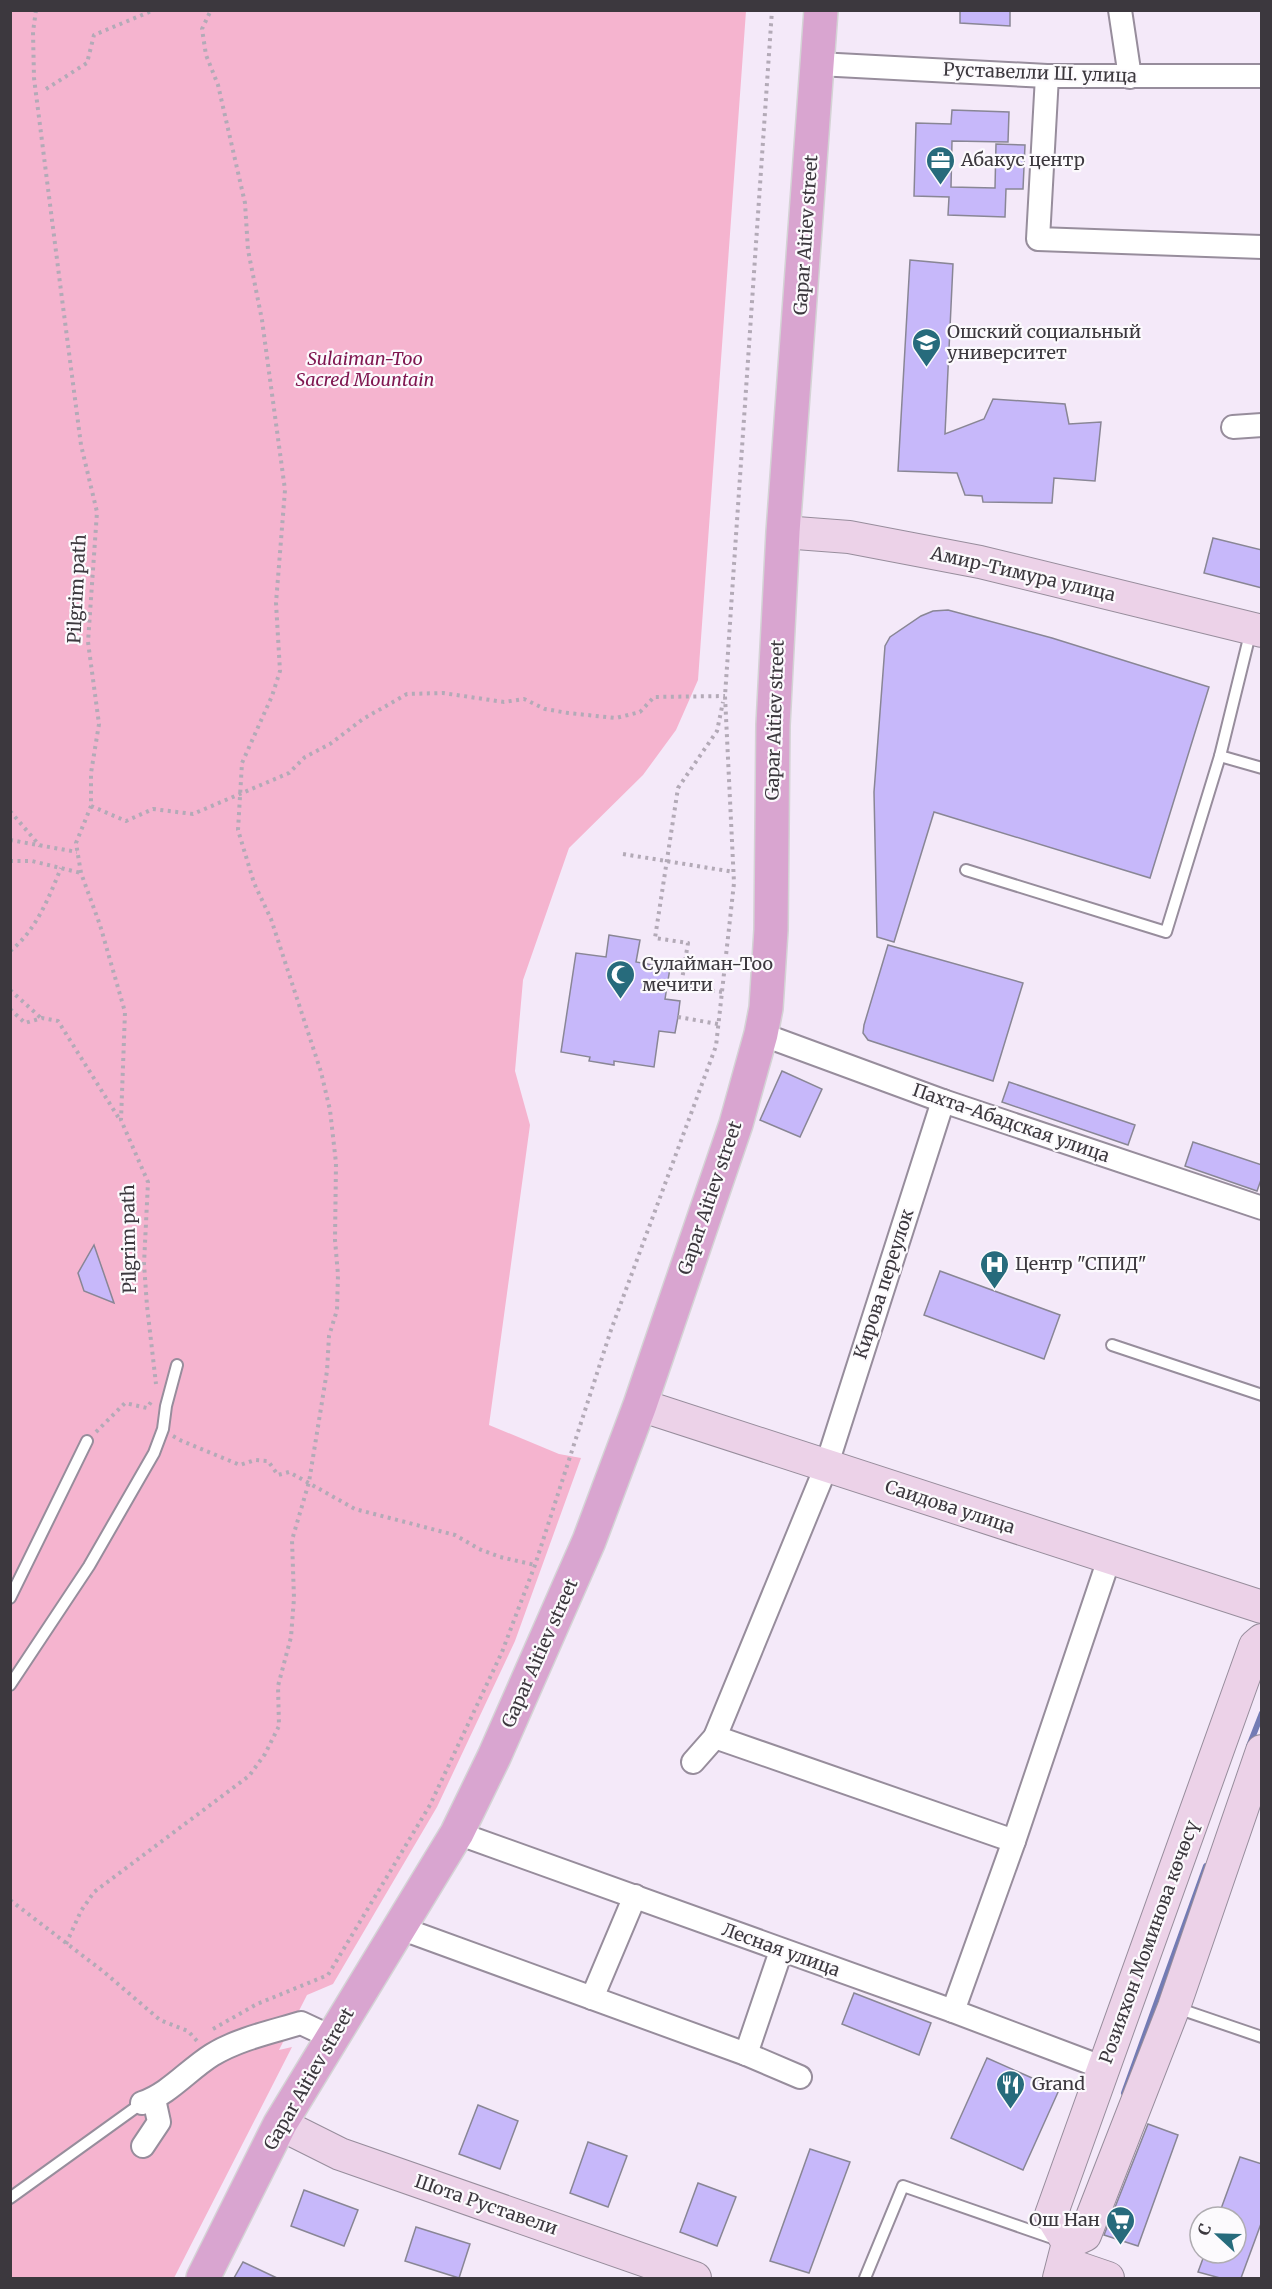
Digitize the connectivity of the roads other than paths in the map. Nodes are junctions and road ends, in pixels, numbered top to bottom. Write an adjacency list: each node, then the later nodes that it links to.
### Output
1 (822, 10): 3 (main road, Gapar Aitiev street)
2 (1120, 10): 6 (street)
3 (818, 64): 4 (street, Руставелли Ш. улица); 10 (main road, Gapar Aitiev street)
4 (1047, 76): 6 (street, Руставелли Ш. улица); 7 (street)
5 (1262, 76): 6 (street, Руставелли Ш. улица)
6 (1130, 77)
7 (1262, 247)
8 (1262, 425): 9 (street)
9 (1233, 427)
10 (783, 532): 11 (street, Амир-Тимура улица); 15 (main road, Gapar Aitiev street)
11 (1257, 629): 12 (lane)
12 (1220, 756): 13 (lane); 14 (lane)
13 (1262, 768)
14 (966, 870)
15 (761, 1035): 16 (street, Пахта-Абадская улица); 21 (main road, Gapar Aitiev street)
16 (943, 1101): 17 (street, Пахта-Абадская улица); 23 (street, Кирова переулок)
17 (1262, 1208)
18 (1112, 1345): 20 (lane)
19 (177, 1365): 28 (lane)
20 (1262, 1395)
21 (640, 1405): 23 (street, Саидова улица); 32 (main road, Gapar Aitiev street)
22 (87, 1441): 25 (lane)
23 (826, 1467): 24 (street, Саидова улица); 29 (street, Кирова переулок)
24 (1109, 1559): 26 (street, Саидова улица); 33 (street)
25 (10, 1598)
26 (1262, 1607)
27 (1262, 1640): 43 (street, Розияхон Моминова көчөсү)
28 (10, 1685)
29 (716, 1737): 31 (street); 33 (street)
30 (1262, 1751): 38 (street)
31 (693, 1762)
32 (457, 1833): 34 (street, Лесная улица); 35 (main road, Gapar Aitiev street)
33 (1014, 1841): 39 (street)
34 (635, 1896): 36 (street, Лесная улица); 37 (street)
35 (400, 1928): 37 (street); 40 (main road, Gapar Aitiev street)
36 (781, 1951): 39 (street, Лесная улица); 42 (street)
37 (592, 1998): 42 (street)
38 (1174, 2007): 41 (lane); 49 (street)
39 (953, 2012): 43 (street, Лесная улица)
40 (331, 2037): 45 (street); 46 (main road, Gapar Aitiev street)
41 (1262, 2037)
42 (746, 2054): 44 (street)
43 (1104, 2068): 49 (street, Розияхон Моминова көчөсү)
44 (800, 2077)
45 (148, 2101): 47 (street); 48 (lane)
46 (280, 2124): 50 (main road, Gapar Aitiev street); 51 (street, Шота Руставели)
47 (142, 2146)
48 (10, 2198)
49 (1064, 2262): 52 (lane); 53 (street)
50 (203, 2278)
51 (695, 2278)
52 (865, 2278)
53 (1108, 2278)

